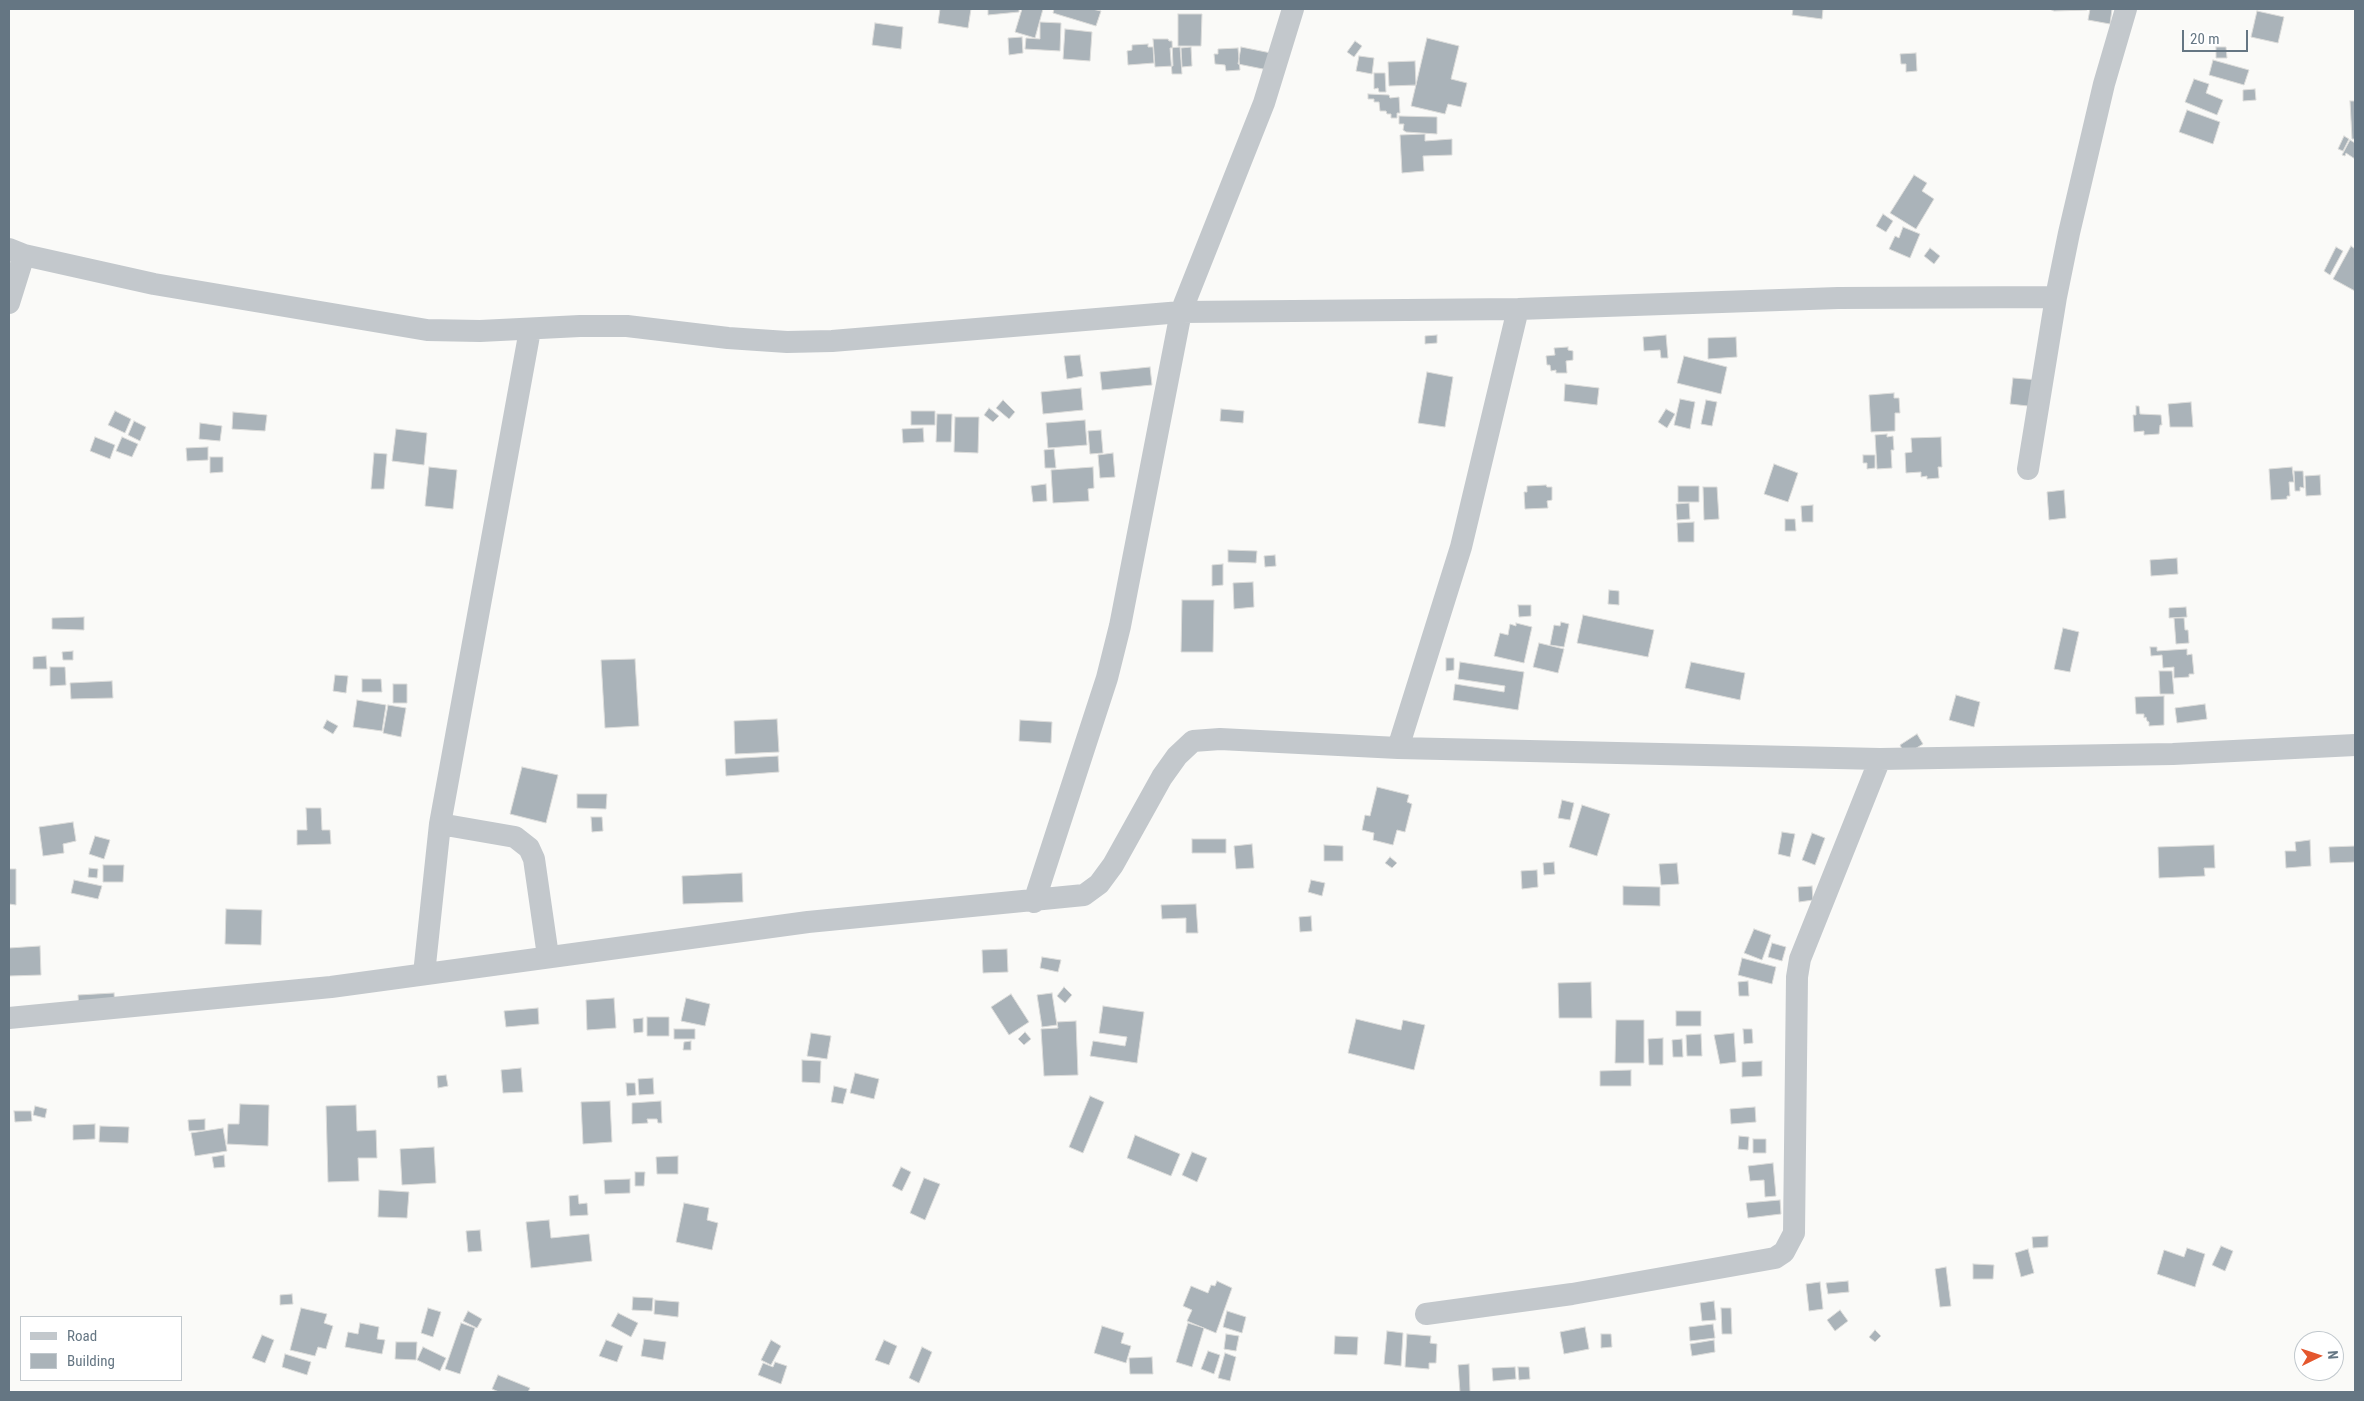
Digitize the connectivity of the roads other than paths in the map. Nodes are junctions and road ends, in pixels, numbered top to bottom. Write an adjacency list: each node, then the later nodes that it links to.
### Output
1 (1293, 9): 7 (street)
2 (2126, 9): 4 (street)
3 (16, 252): 5 (street); 8 (street)
4 (2056, 297): 6 (street); 9 (street)
5 (9, 304)
6 (1518, 308): 7 (street); 11 (street)
7 (1181, 312): 8 (street); 14 (street)
8 (530, 330): 13 (street)
9 (2028, 469)
10 (2355, 745): 12 (street)
11 (1398, 748): 12 (street); 14 (street)
12 (1880, 759): 18 (street)
13 (440, 824): 15 (street); 16 (street)
14 (1034, 902): 15 (street)
15 (548, 956): 16 (street)
16 (424, 974): 17 (street)
17 (9, 1018)
18 (1426, 1314)

